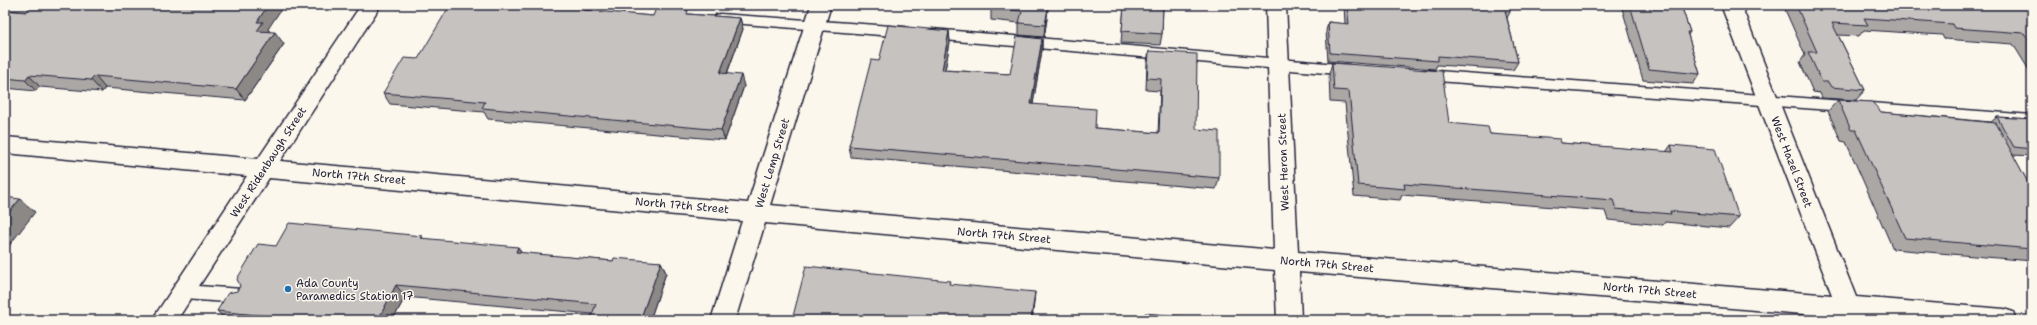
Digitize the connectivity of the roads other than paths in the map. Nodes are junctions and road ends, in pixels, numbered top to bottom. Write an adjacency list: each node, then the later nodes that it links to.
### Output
1 (371, 5): 14 (street, West Ridenbaugh Street)
2 (546, 5): 5 (lane)
3 (1276, 5): 8 (street, West Heron Street)
4 (1730, 5): 11 (street, West Hazel Street)
5 (688, 15)
6 (818, 15): 7 (lane); 8 (lane); 15 (street, West Lemp Street)
7 (704, 16)
8 (1278, 64): 9 (lane); 16 (street, West Heron Street)
9 (1364, 71)
10 (1411, 74): 11 (lane)
11 (1768, 101): 12 (lane); 19 (street, West Hazel Street)
12 (2032, 120)
13 (5, 145): 14 (street, North 17th Street)
14 (264, 167): 15 (street, North 17th Street); 17 (street, West Ridenbaugh Street)
15 (757, 212): 16 (street, North 17th Street); 21 (street, West Lemp Street)
16 (1286, 261): 19 (street, North 17th Street); 22 (street, West Heron Street)
17 (183, 292): 18 (lane); 20 (street, West Ridenbaugh Street)
18 (242, 296)
19 (1851, 313): 23 (street, North 17th Street)
20 (164, 320)
21 (723, 320)
22 (1289, 320)
23 (2004, 320)

